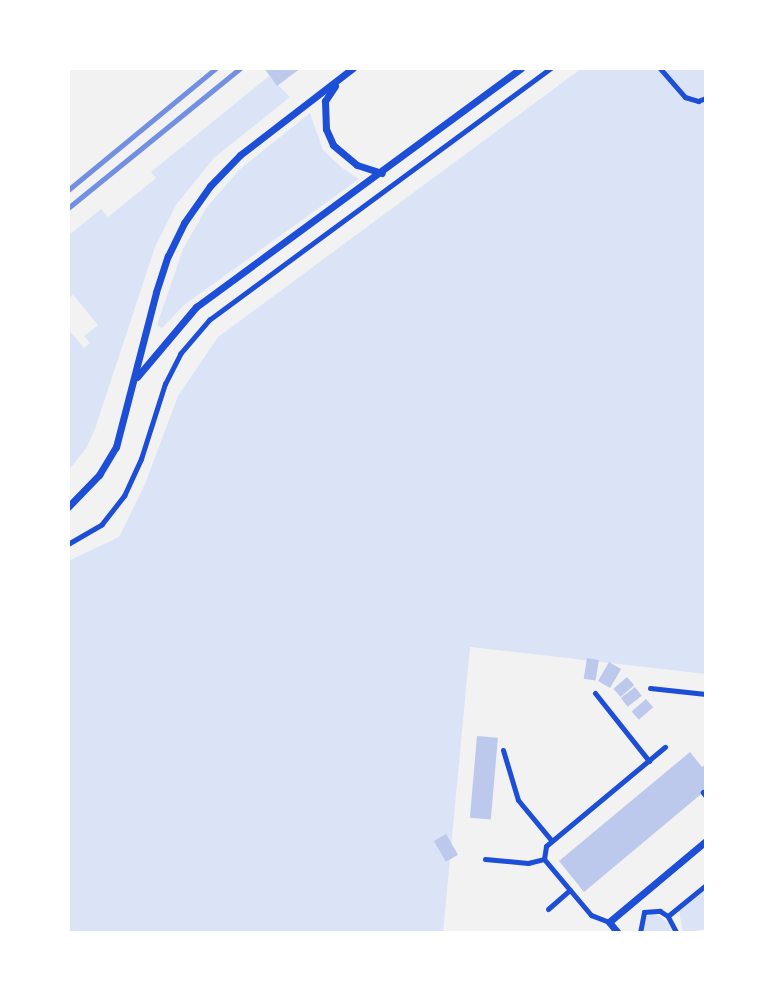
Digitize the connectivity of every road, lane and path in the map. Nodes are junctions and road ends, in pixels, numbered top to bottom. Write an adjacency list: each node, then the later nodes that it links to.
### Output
1 (353, 68): 5 (street)
2 (522, 68): 7 (street)
3 (551, 68): 10 (path)
4 (660, 68): 6 (path)
5 (339, 79): 7 (street); 8 (street)
6 (706, 98)
7 (382, 173): 8 (street)
8 (134, 381): 9 (street)
9 (68, 507)
10 (68, 544)
11 (650, 688): 13 (lane)
12 (595, 693): 16 (lane)
13 (706, 694)
14 (666, 747): 16 (lane)
15 (503, 750): 17 (lane)
16 (649, 761): 17 (lane)
17 (552, 841): 20 (lane)
18 (706, 841): 25 (street)
19 (485, 859): 20 (lane)
20 (544, 859): 22 (lane)
21 (706, 885): 24 (path)
22 (570, 890): 23 (lane); 25 (lane)
23 (548, 909)
24 (668, 916): 27 (path); 28 (path)
25 (608, 922): 26 (street)
26 (618, 933)
27 (640, 933)
28 (677, 933)

